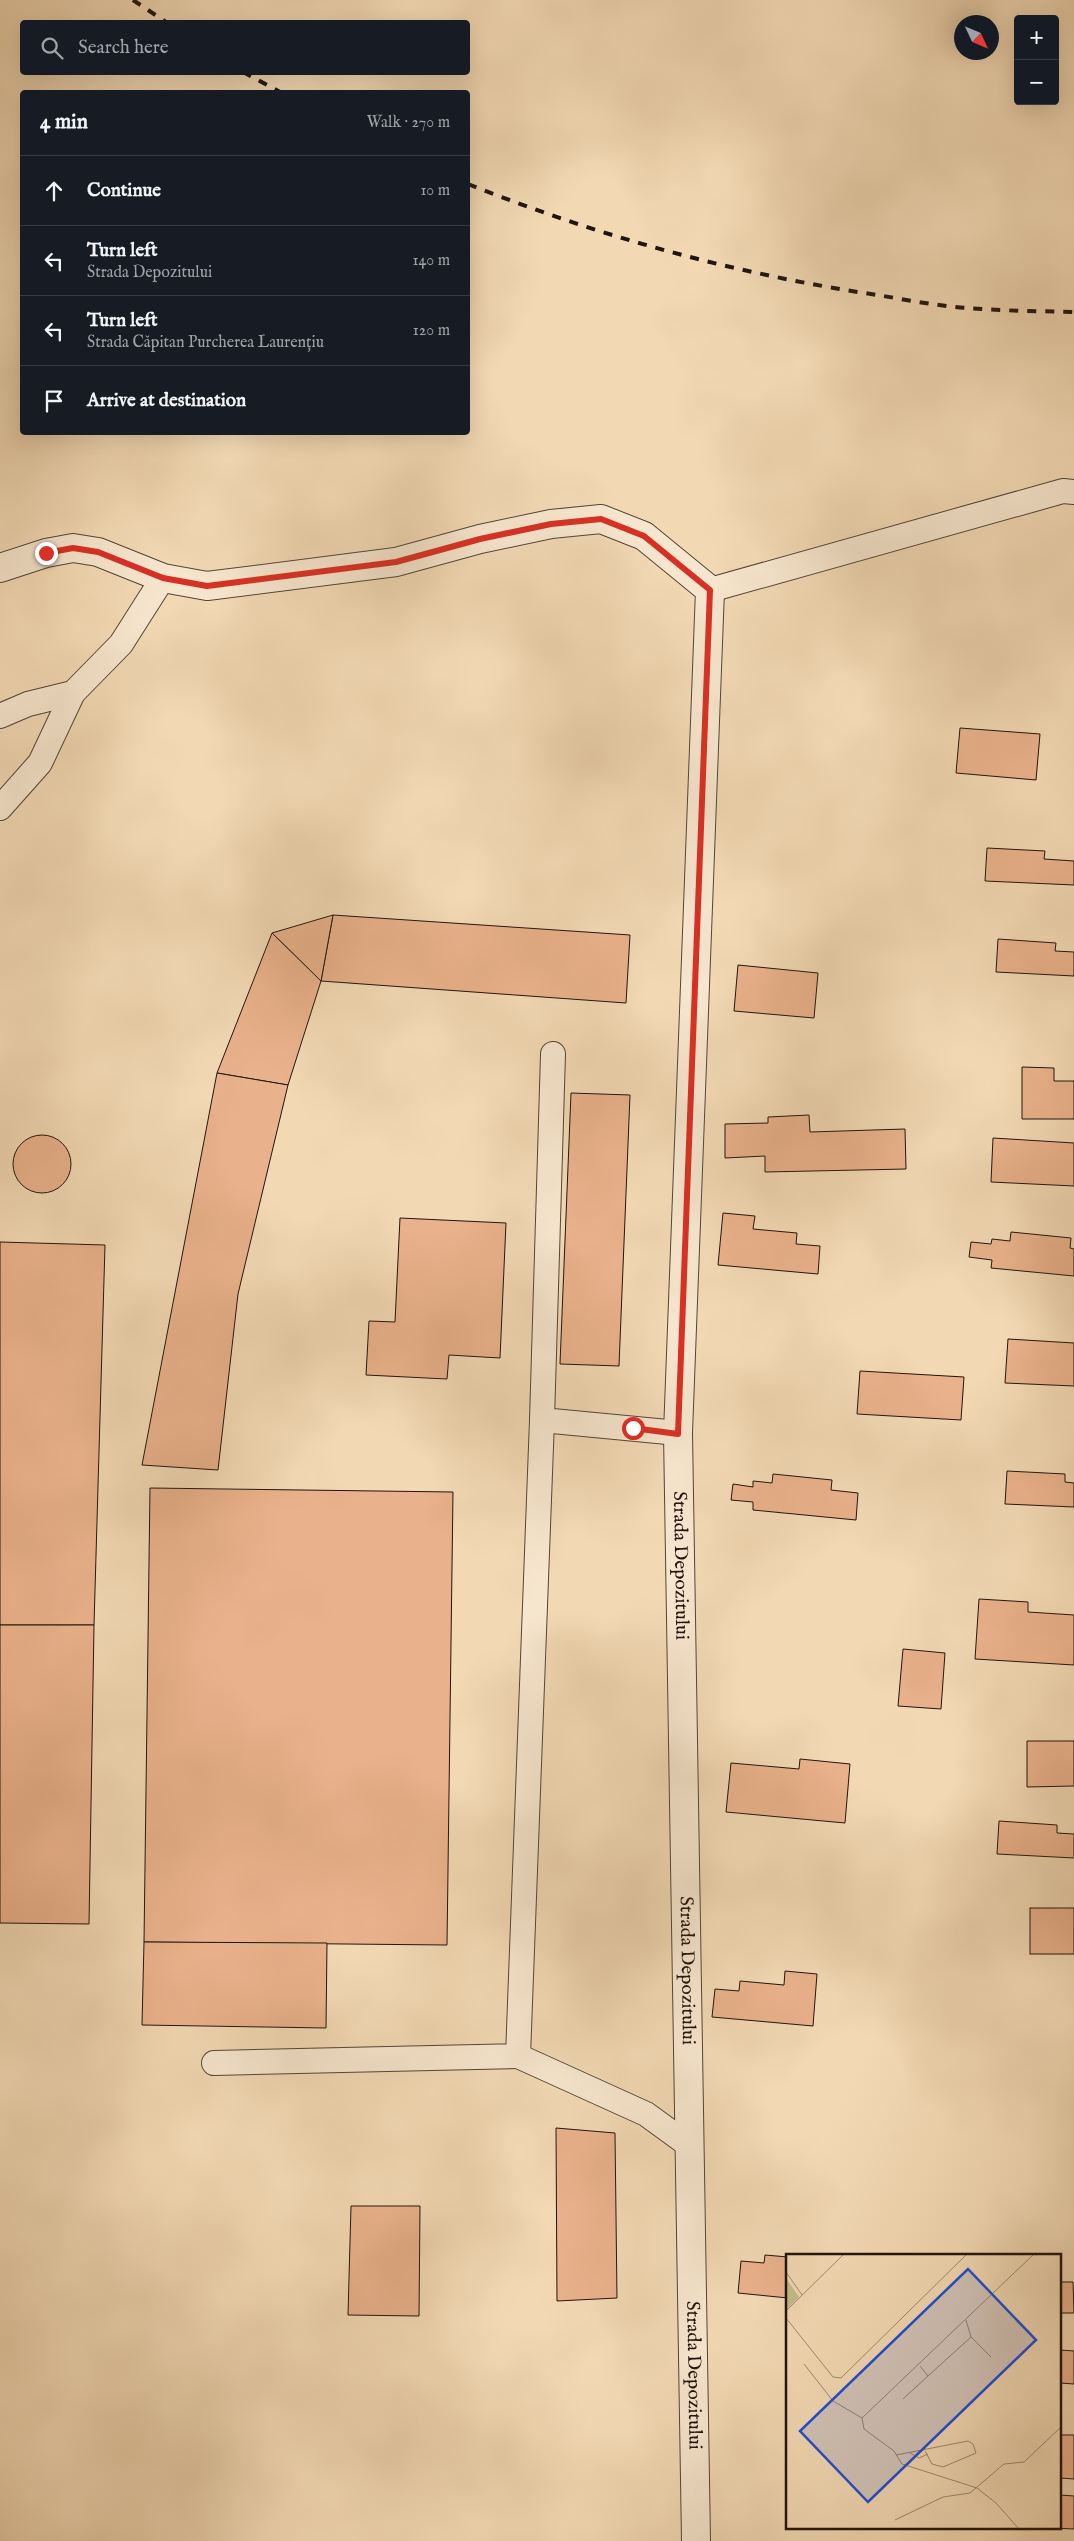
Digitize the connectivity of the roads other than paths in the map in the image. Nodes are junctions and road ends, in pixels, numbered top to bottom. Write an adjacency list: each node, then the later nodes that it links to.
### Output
1 (1074, 492): 4 (lane)
2 (0, 568): 3 (street)
3 (163, 578): 4 (street); 5 (lane)
4 (710, 590): 10 (street, Strada Depozitului)
5 (73, 693): 6 (lane); 7 (lane)
6 (0, 716)
7 (0, 808)
8 (553, 1054): 9 (lane)
9 (542, 1420): 10 (lane); 11 (lane)
10 (678, 1434): 13 (street, Strada Depozitului)
11 (518, 2056): 12 (lane); 13 (lane)
12 (214, 2063)
13 (690, 2146): 14 (street, Strada Depozitului)
14 (696, 2541)

